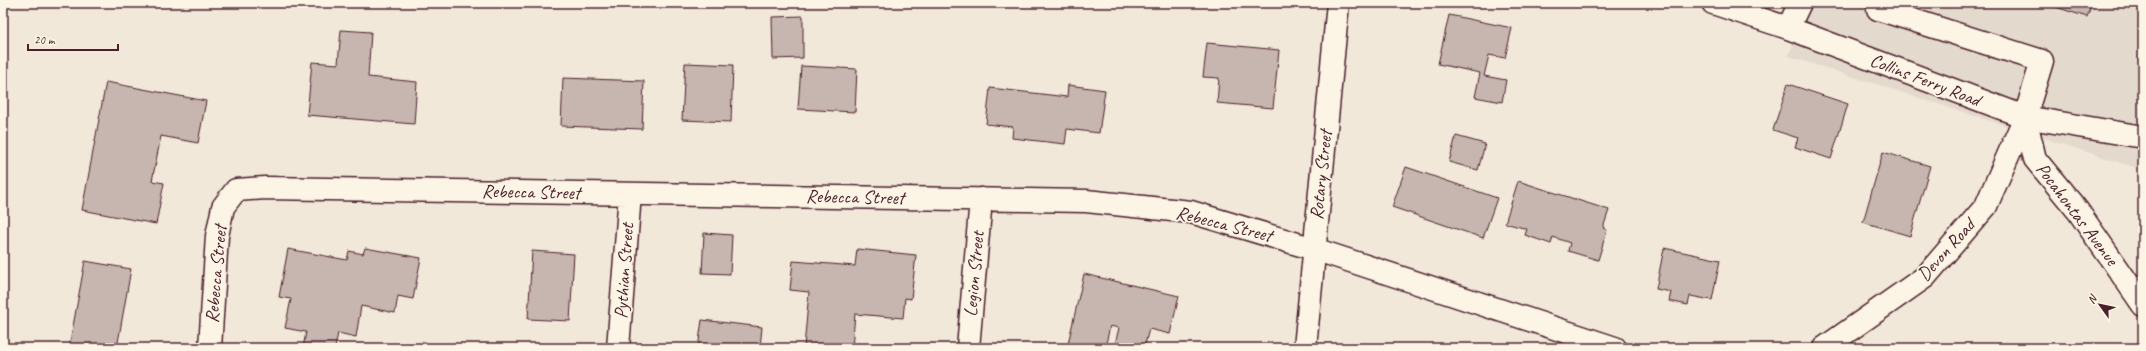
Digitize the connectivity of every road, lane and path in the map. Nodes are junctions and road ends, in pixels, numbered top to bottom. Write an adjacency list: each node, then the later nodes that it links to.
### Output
1 (1338, 3): 10 (street, Rotary Street)
2 (1713, 3): 5 (street, Collins Ferry Road)
3 (1800, 3): 5 (street)
4 (1878, 9): 6 (street, Devon Road)
5 (1788, 28): 6 (street, Collins Ferry Road)
6 (2025, 117): 7 (street, Collins Ferry Road); 11 (street, Pocahontas Avenue); 17 (street, Devon Road)
7 (2143, 137)
8 (630, 194): 9 (street, Rebecca Street); 12 (street, Rebecca Street); 13 (street, Pythian Street)
9 (981, 199): 10 (street, Rebecca Street); 14 (street, Legion Street)
10 (1314, 249): 15 (street, Rotary Street); 16 (street, Rebecca Street)
11 (2143, 305)
12 (210, 348)
13 (618, 348)
14 (968, 348)
15 (1305, 348)
16 (1615, 348)
17 (1824, 348)

